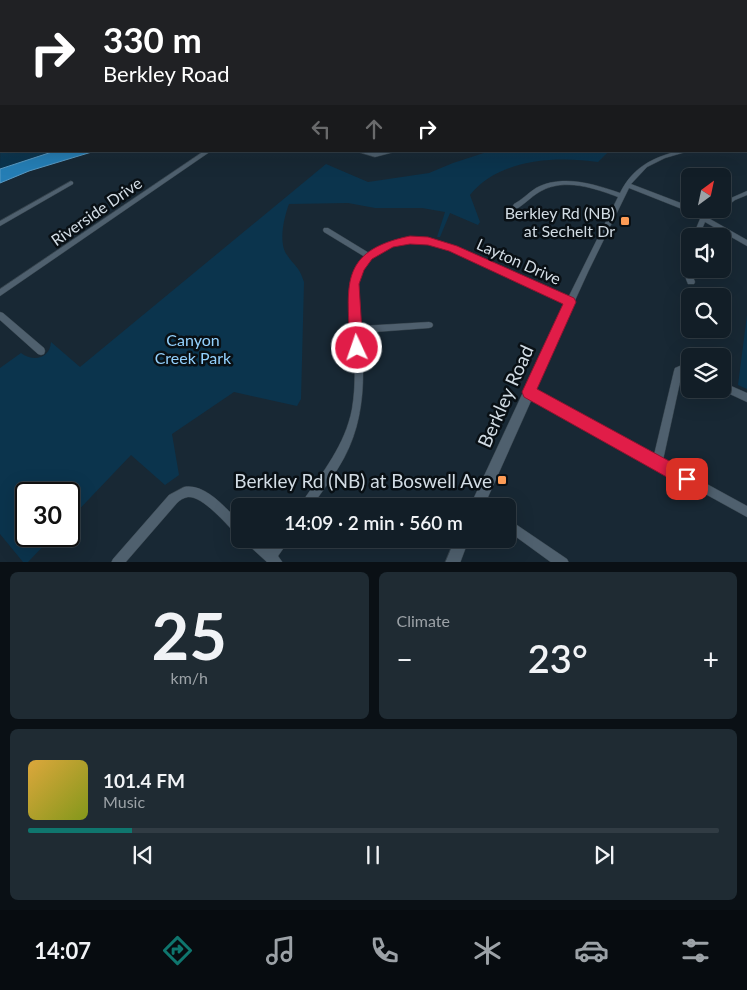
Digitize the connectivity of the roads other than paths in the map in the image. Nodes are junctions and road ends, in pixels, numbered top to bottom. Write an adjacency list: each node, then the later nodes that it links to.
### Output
1 (207, 152): 20 (street, Riverside Drive)
2 (361, 152): 3 (street)
3 (389, 152)
4 (682, 152): 6 (street, Berkley Road)
5 (71, 183): 13 (street)
6 (627, 185): 8 (street, Berkley Road); 10 (street)
7 (747, 194): 9 (street)
8 (622, 196): 11 (street); 21 (street, Berkley Road)
9 (731, 200)
10 (681, 205)
11 (516, 206)
12 (705, 218): 14 (street); 16 (street)
13 (0, 224)
14 (699, 228)
15 (326, 230): 17 (street)
16 (747, 243)
17 (368, 256): 21 (street, Layton Drive); 24 (street)
18 (690, 278): 19 (street)
19 (691, 282)
20 (0, 293)
21 (570, 302): 28 (street, Berkley Road)
22 (0, 315): 25 (street)
23 (429, 325): 24 (street)
24 (356, 330): 31 (street)
25 (41, 351)
26 (681, 370): 30 (street)
27 (731, 390): 29 (street)
28 (529, 392): 30 (street); 32 (street, Berkley Road)
29 (747, 398)
30 (657, 463): 33 (street)
31 (311, 498)
32 (482, 498)
33 (747, 512)
34 (231, 522): 40 (street)
35 (516, 530): 42 (street)
36 (260, 548): 39 (street)
37 (280, 548): 39 (street)
38 (458, 548): 41 (street)
39 (274, 560)
40 (117, 562)
41 (452, 562)
42 (562, 562)

